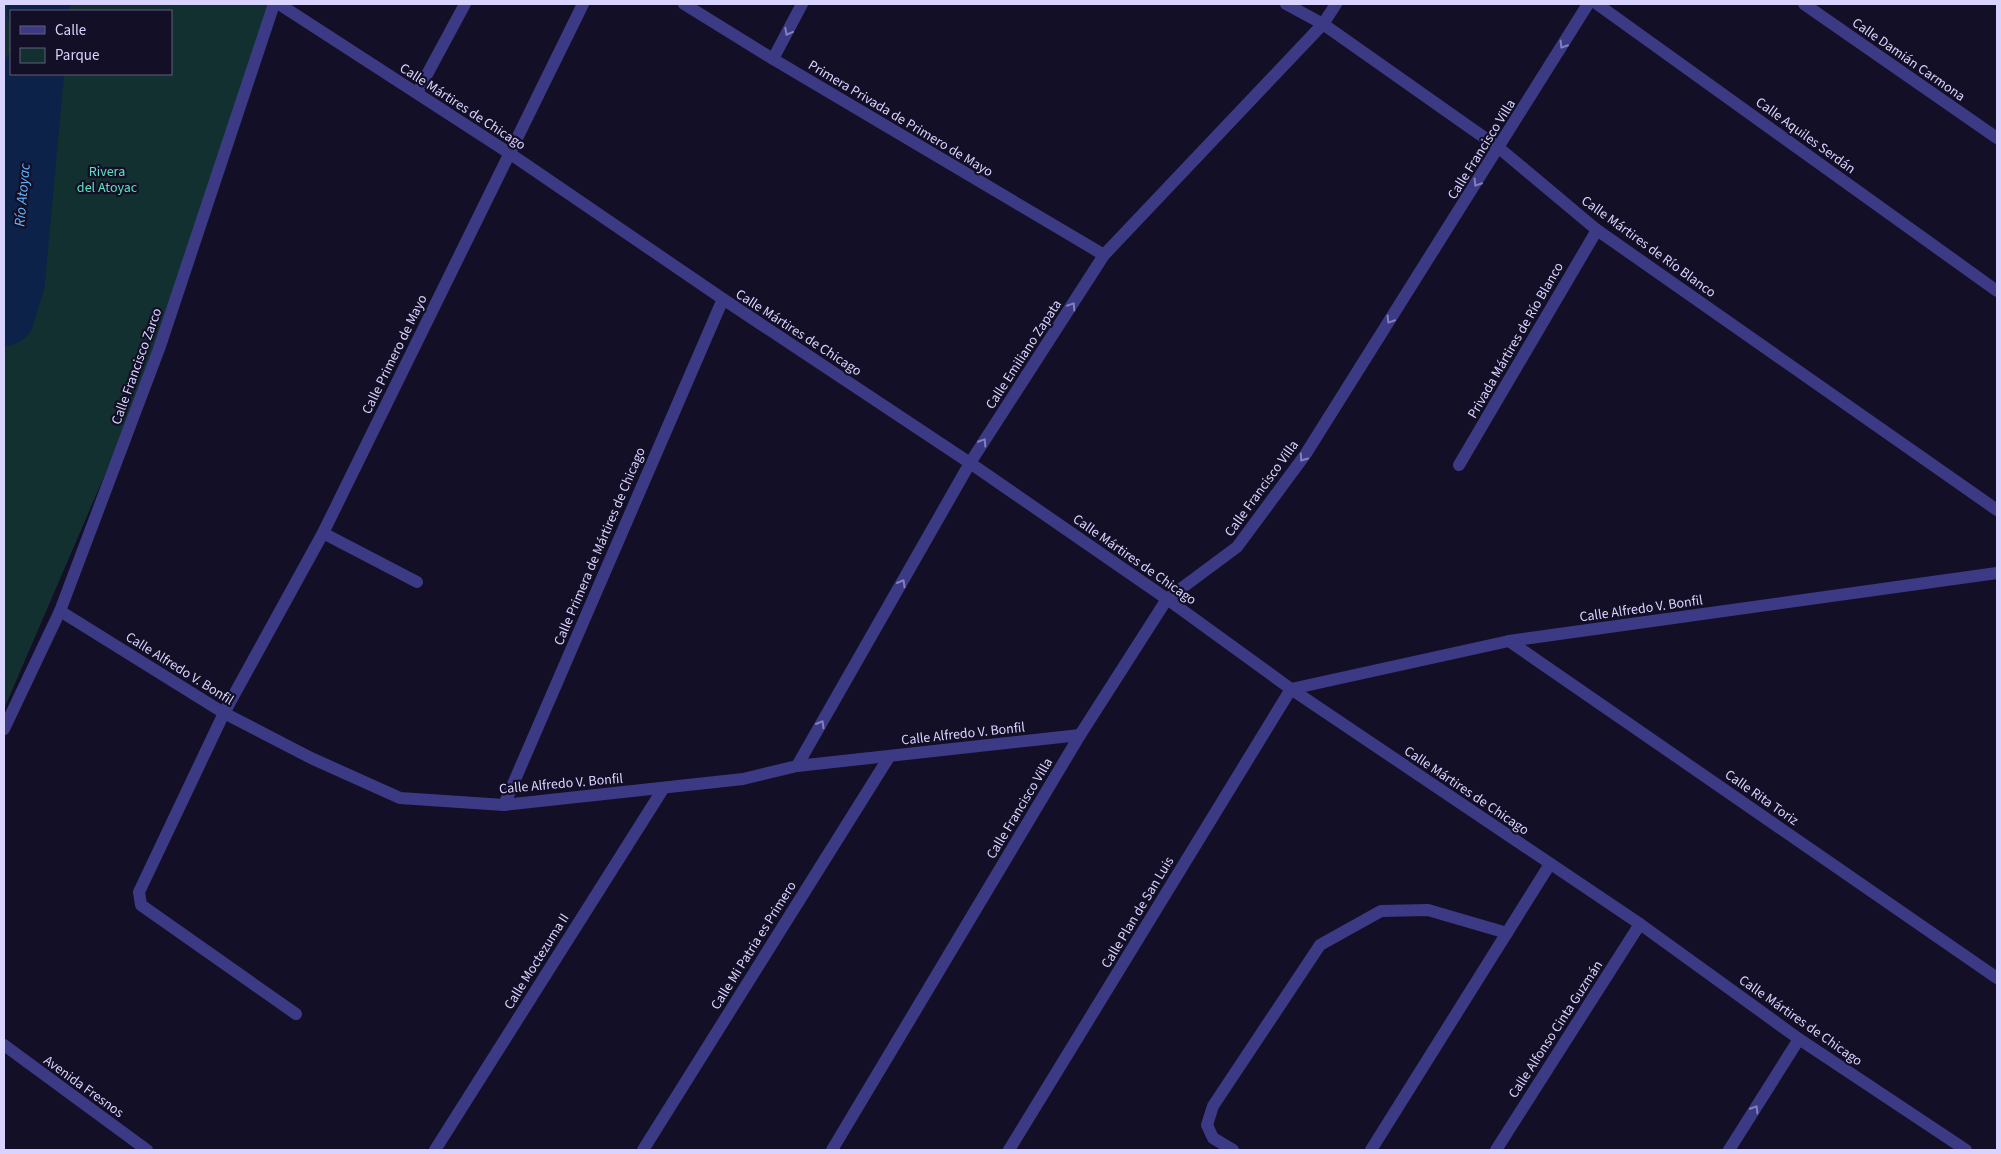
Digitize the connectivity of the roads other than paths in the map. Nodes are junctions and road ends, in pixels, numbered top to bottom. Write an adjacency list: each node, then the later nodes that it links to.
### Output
1 (274, 4): 29 (street, Calle Francisco Zarco)
2 (279, 4): 14 (street, Calle Mártires de Chicago)
3 (465, 4): 14 (street)
4 (583, 4): 17 (street, Calle Primero de Mayo)
5 (684, 4): 13 (street, Primera Privada de Primero de Mayo)
6 (802, 4): 13 (street, one-way to 13)
7 (1286, 4): 12 (street, Calle Mártires de Río Blanco)
8 (1336, 4): 12 (street, Calle Emiliano Zapata)
9 (1588, 4): 16 (street, Calle Francisco Villa, one-way to 16)
10 (1596, 4): 20 (street, Calle Aquiles Serdán)
11 (1804, 4): 15 (street, Calle Damián Carmona)
12 (1323, 24): 16 (street, Calle Mártires de Río Blanco); 19 (street, Calle Emiliano Zapata)
13 (773, 59): 19 (street, Primera Privada de Primero de Mayo)
14 (416, 93): 17 (street, Calle Mártires de Chicago)
15 (1997, 138)
16 (1499, 148): 18 (street, Calle Mártires de Río Blanco); 28 (street, Calle Francisco Villa, one-way to 28)
17 (509, 153): 21 (street, Calle Mártires de Chicago); 25 (street, Calle Primero de Mayo)
18 (1597, 230): 23 (street, Privada Mártires de Río Blanco); 24 (street, Calle Mártires de Río Blanco)
19 (1104, 255): 22 (street, Calle Emiliano Zapata, one-way to 19)
20 (1997, 291)
21 (723, 300): 22 (street, Calle Mártires de Chicago); 38 (street, Calle Primera de Mártires de Chicago)
22 (970, 463): 28 (street, Calle Mártires de Chicago); 36 (street, Calle Emiliano Zapata, one-way to 22)
23 (1459, 465)
24 (1997, 510)
25 (323, 533): 27 (street); 32 (street, Calle Primero de Mayo)
26 (1997, 573): 30 (street, Calle Alfredo V. Bonfil)
27 (417, 582)
28 (1167, 599): 31 (street, Calle Mártires de Chicago); 34 (street, Calle Francisco Villa)
29 (60, 610): 32 (street, Calle Alfredo V. Bonfil); 33 (street, Calle Francisco Zarco)
30 (1509, 641): 31 (street, Calle Alfredo V. Bonfil); 42 (street, Calle Rita Toriz)
31 (1291, 689): 39 (street, Calle Mártires de Chicago); 50 (street, Calle Plan de San Luis)
32 (224, 713): 38 (street, Calle Alfredo V. Bonfil); 43 (street, Calle Primero de Mayo)
33 (4, 729)
34 (1080, 735): 35 (street, Calle Alfredo V. Bonfil); 49 (street, Calle Francisco Villa)
35 (889, 756): 36 (street, Calle Alfredo V. Bonfil); 48 (street, Calle Mi Patria es Primero)
36 (797, 766): 37 (street, Calle Alfredo V. Bonfil)
37 (663, 789): 38 (street, Calle Alfredo V. Bonfil); 47 (street, Calle Moctezuma II)
38 (504, 805)
39 (1550, 864): 40 (street, Calle Mártires de Chicago); 41 (street)
40 (1640, 924): 44 (street, Calle Mártires de Chicago); 53 (street, Calle Alfonso Cinta Guzmán)
41 (1507, 933): 51 (street); 52 (street)
42 (1997, 978)
43 (296, 1014)
44 (1799, 1038): 54 (street, one-way to 44); 55 (street, Calle Mártires de Chicago)
45 (4, 1045): 46 (street, Avenida Fresnos)
46 (147, 1150)
47 (435, 1150)
48 (643, 1150)
49 (832, 1150)
50 (1009, 1150)
51 (1233, 1150)
52 (1370, 1150)
53 (1496, 1150)
54 (1729, 1150)
55 (1966, 1150)

